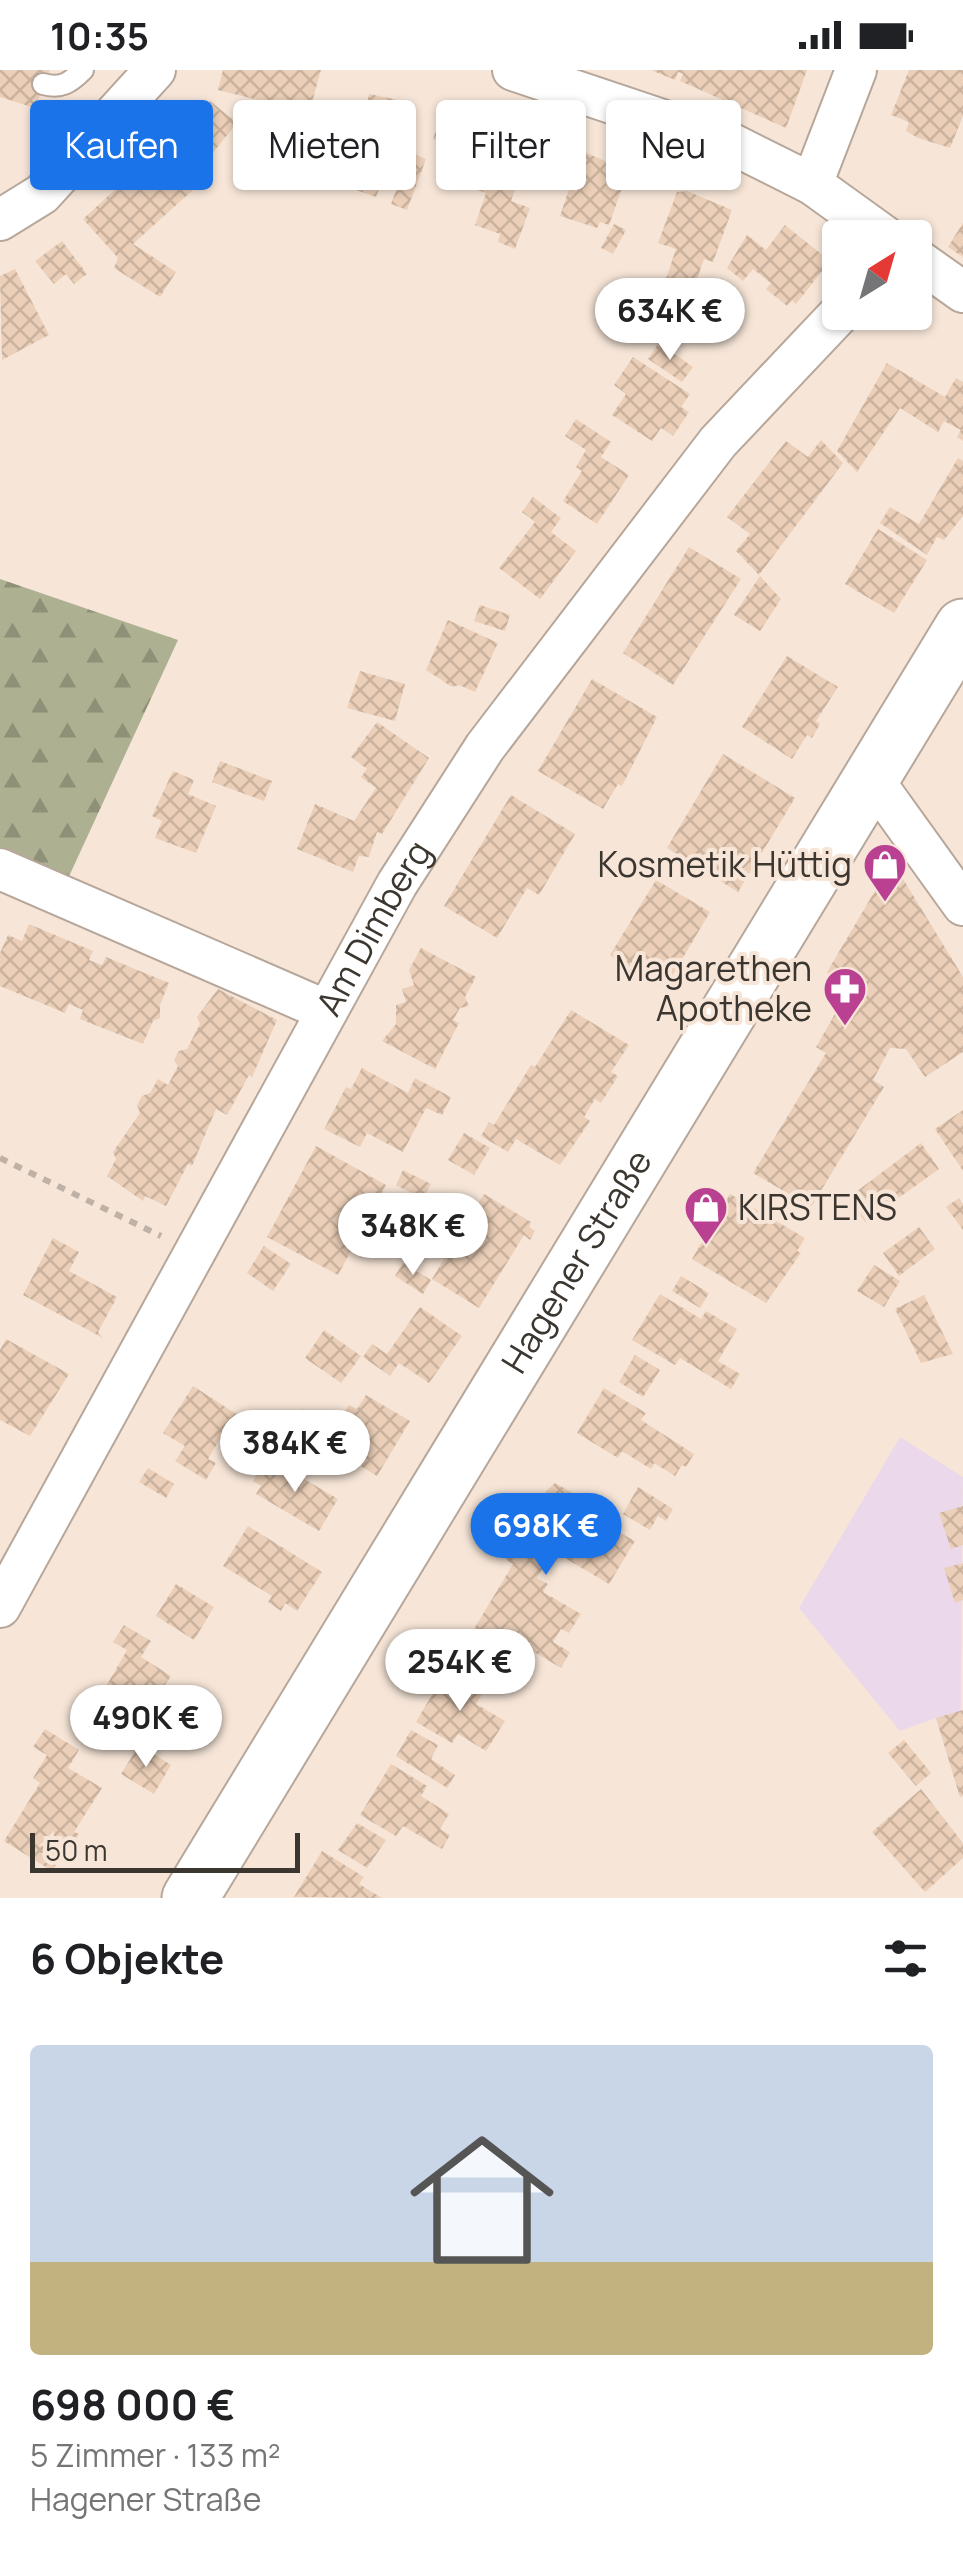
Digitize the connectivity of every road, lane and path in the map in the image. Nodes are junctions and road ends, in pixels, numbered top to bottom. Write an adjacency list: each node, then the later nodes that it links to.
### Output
1 (83, 70): 5 (lane)
2 (155, 70): 7 (street)
3 (512, 70): 6 (street)
4 (856, 70): 6 (street)
5 (43, 84)
6 (812, 184): 8 (street)
7 (0, 220)
8 (862, 220)
9 (932, 270): 10 (street)
10 (963, 292)
11 (825, 330): 16 (street, Am Dimberg)
12 (963, 627): 13 (main road, Hagener Straße)
13 (871, 777): 15 (street); 20 (main road, Hagener Straße)
14 (0, 869): 16 (street)
15 (963, 906)
16 (328, 1011): 18 (street, Am Dimberg)
17 (0, 1158): 18 (path)
18 (193, 1252): 19 (street, Am Dimberg)
19 (0, 1607)
20 (190, 1898)

